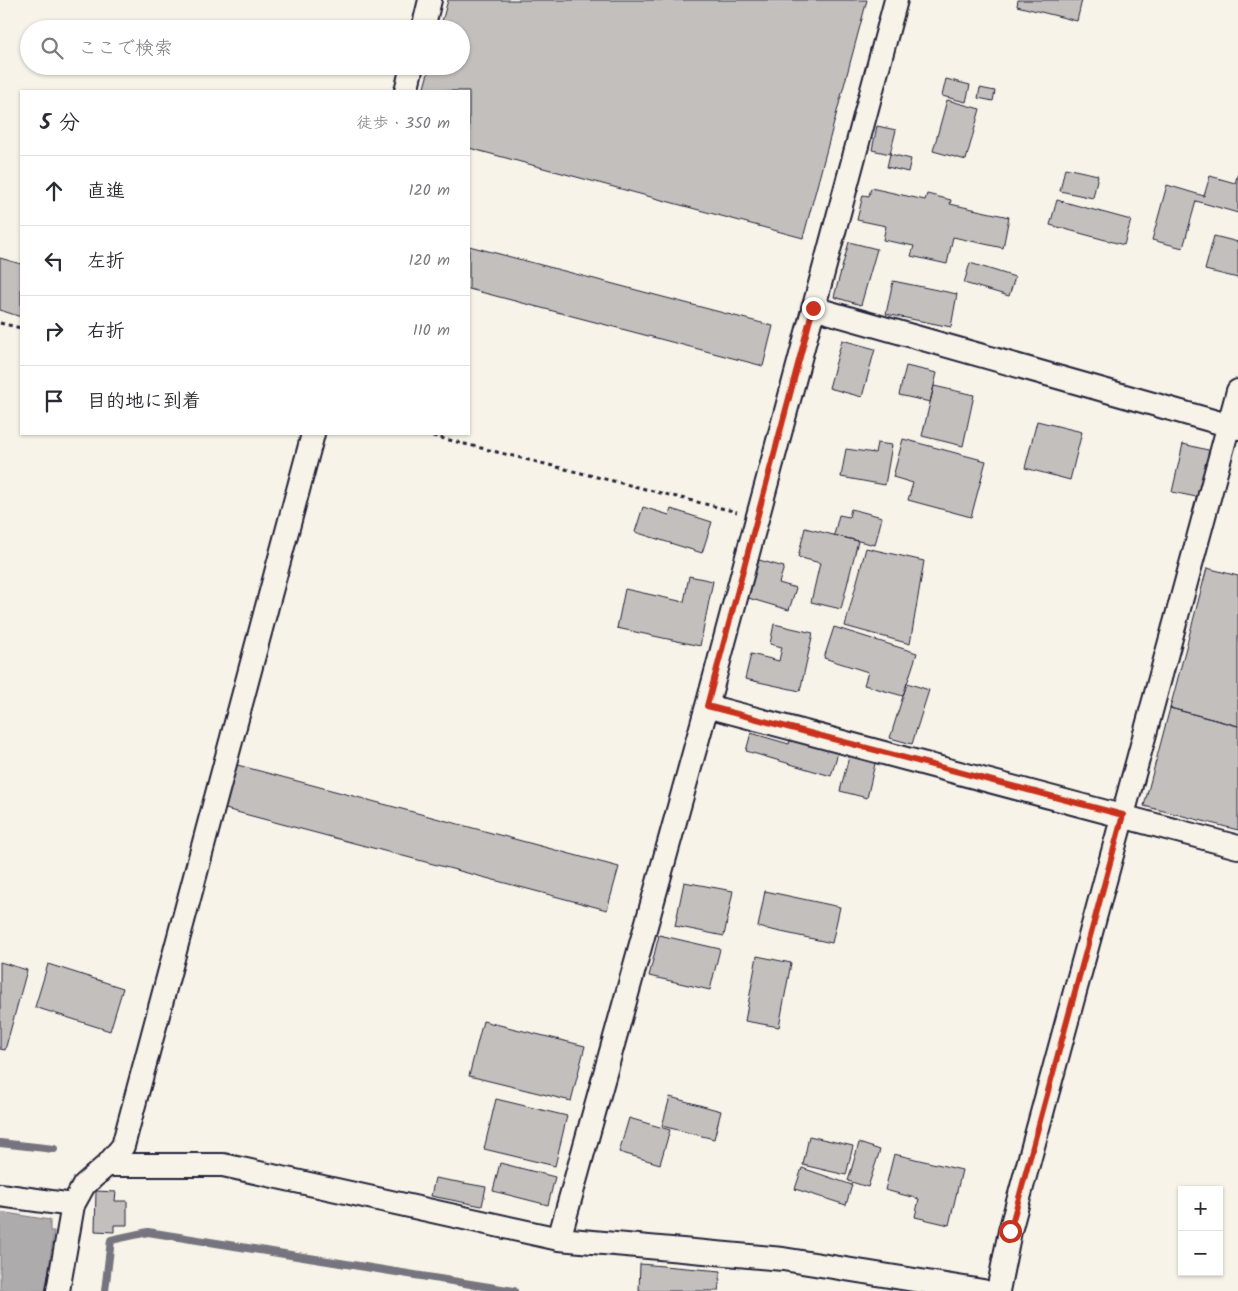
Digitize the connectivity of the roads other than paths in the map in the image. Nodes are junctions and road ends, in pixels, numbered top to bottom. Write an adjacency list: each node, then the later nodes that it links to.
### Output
1 (430, 0): 3 (street)
2 (896, 0): 6 (street)
3 (425, 20)
4 (410, 75): 5 (street)
5 (406, 90)
6 (813, 308): 8 (street); 10 (street)
7 (1238, 391): 8 (street)
8 (1233, 426): 11 (street)
9 (313, 435): 13 (street)
10 (707, 706): 11 (street); 16 (street)
11 (1123, 815): 12 (street); 19 (street)
12 (1238, 847)
13 (107, 1165): 15 (street); 16 (street)
14 (0, 1195): 15 (street)
15 (73, 1205): 17 (street)
16 (559, 1239): 18 (street)
17 (58, 1291)
18 (983, 1291)
19 (998, 1291)

